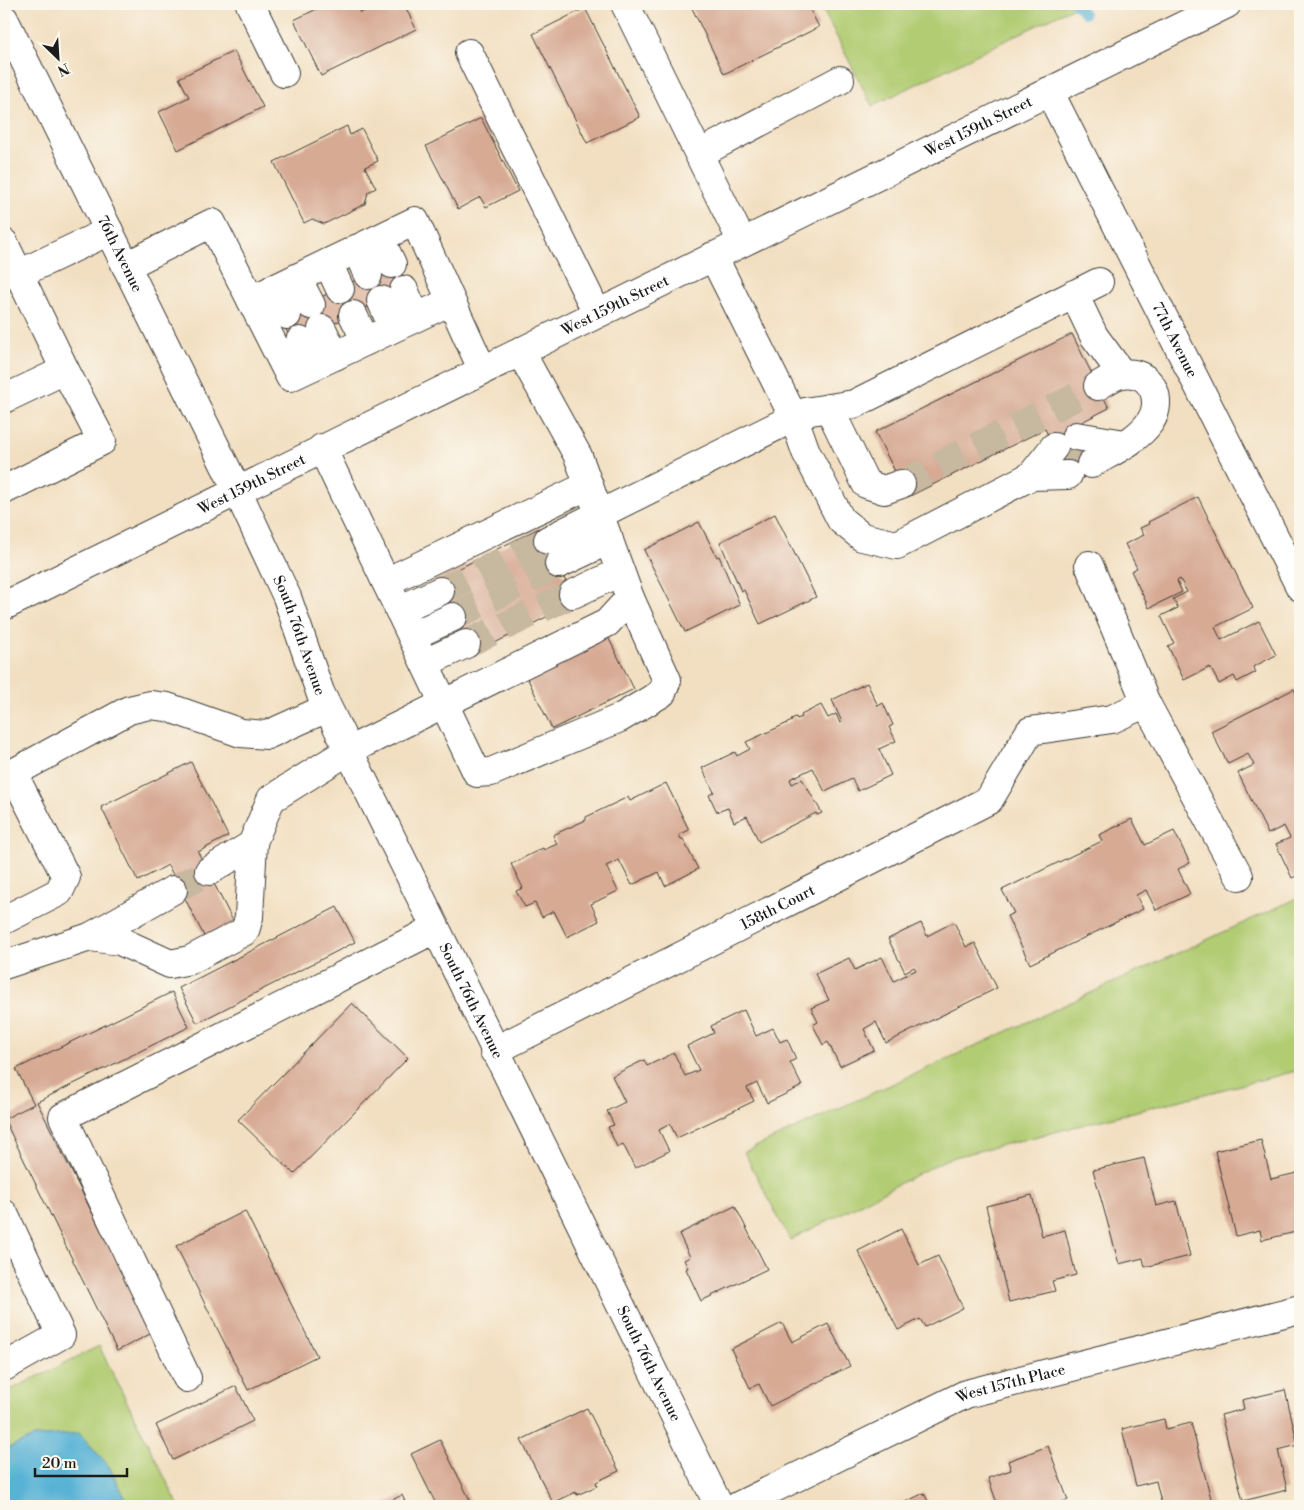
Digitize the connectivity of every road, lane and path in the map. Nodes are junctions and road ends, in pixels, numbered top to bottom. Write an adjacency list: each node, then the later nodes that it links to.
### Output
1 (250, 4): 6 (street)
2 (625, 4): 9 (street)
3 (1227, 4): 8 (street, West 159th Street)
4 (4, 19): 10 (street, 76th Avenue)
5 (469, 53): 26 (street)
6 (284, 73)
7 (840, 80): 9 (street)
8 (1049, 91): 11 (street, West 159th Street); 51 (street, 77th Avenue)
9 (699, 154): 11 (street)
10 (109, 231): 16 (street, 76th Avenue); 18 (street)
11 (742, 242): 14 (street, West 159th Street)
12 (4, 243): 18 (street)
13 (368, 244): 15 (street); 17 (street); 24 (street)
14 (713, 256): 26 (street, West 159th Street); 39 (street)
15 (328, 263): 20 (street); 21 (street)
16 (126, 266): 20 (street); 44 (street, 76th Avenue)
17 (380, 270)
18 (19, 274): 34 (street)
19 (1099, 282): 22 (street)
20 (274, 288): 25 (street); 32 (street)
21 (340, 289)
22 (1074, 294): 35 (street); 38 (street)
23 (392, 295): 28 (street)
24 (452, 301): 28 (street); 33 (street)
25 (299, 310)
26 (597, 313): 31 (street, West 159th Street)
27 (353, 315): 30 (street)
28 (405, 323): 30 (street)
29 (311, 335): 32 (street)
30 (366, 342): 32 (street)
31 (520, 351): 33 (street, West 159th Street); 42 (street)
32 (324, 361)
33 (482, 369): 40 (street, West 159th Street)
34 (65, 370): 37 (street); 43 (street)
35 (1122, 374): 36 (street); 39 (street)
36 (1098, 386)
37 (4, 399)
38 (829, 408): 39 (street); 41 (street)
39 (794, 418): 45 (street)
40 (322, 448): 44 (street, West 159th Street); 50 (street)
41 (901, 484)
42 (589, 485): 45 (street); 50 (street)
43 (4, 490)
44 (237, 490): 55 (street, West 159th Street); 63 (street, South 76th Avenue)
45 (604, 528): 46 (street); 47 (street); 49 (street)
46 (548, 540)
47 (559, 564)
48 (1089, 565): 61 (street)
49 (620, 572): 53 (street); 54 (street)
50 (386, 582): 56 (street)
51 (1300, 588)
52 (440, 590): 56 (street)
53 (573, 594)
54 (630, 598): 62 (street); 62 (street)
55 (4, 606)
56 (399, 610): 58 (street)
57 (453, 616): 58 (street)
58 (412, 636): 60 (street)
59 (466, 644): 60 (street)
60 (426, 664): 62 (street)
61 (1146, 703): 68 (street); 74 (street, 158th Court)
62 (445, 704): 64 (street)
63 (327, 708): 64 (street, South 76th Avenue); 65 (street)
64 (348, 751): 66 (street); 71 (street, South 76th Avenue)
65 (8, 776): 70 (street)
66 (253, 844): 67 (street); 72 (street)
67 (209, 871)
68 (1238, 876)
69 (173, 890): 72 (street)
70 (4, 920)
71 (435, 929): 74 (street, South 76th Avenue); 78 (street)
72 (90, 937): 73 (street)
73 (4, 965)
74 (494, 1051): 79 (street, South 76th Avenue)
75 (4, 1214): 77 (street)
76 (1300, 1309): 80 (street, West 157th Place)
77 (4, 1367)
78 (187, 1378)
79 (719, 1506)
80 (738, 1506)

